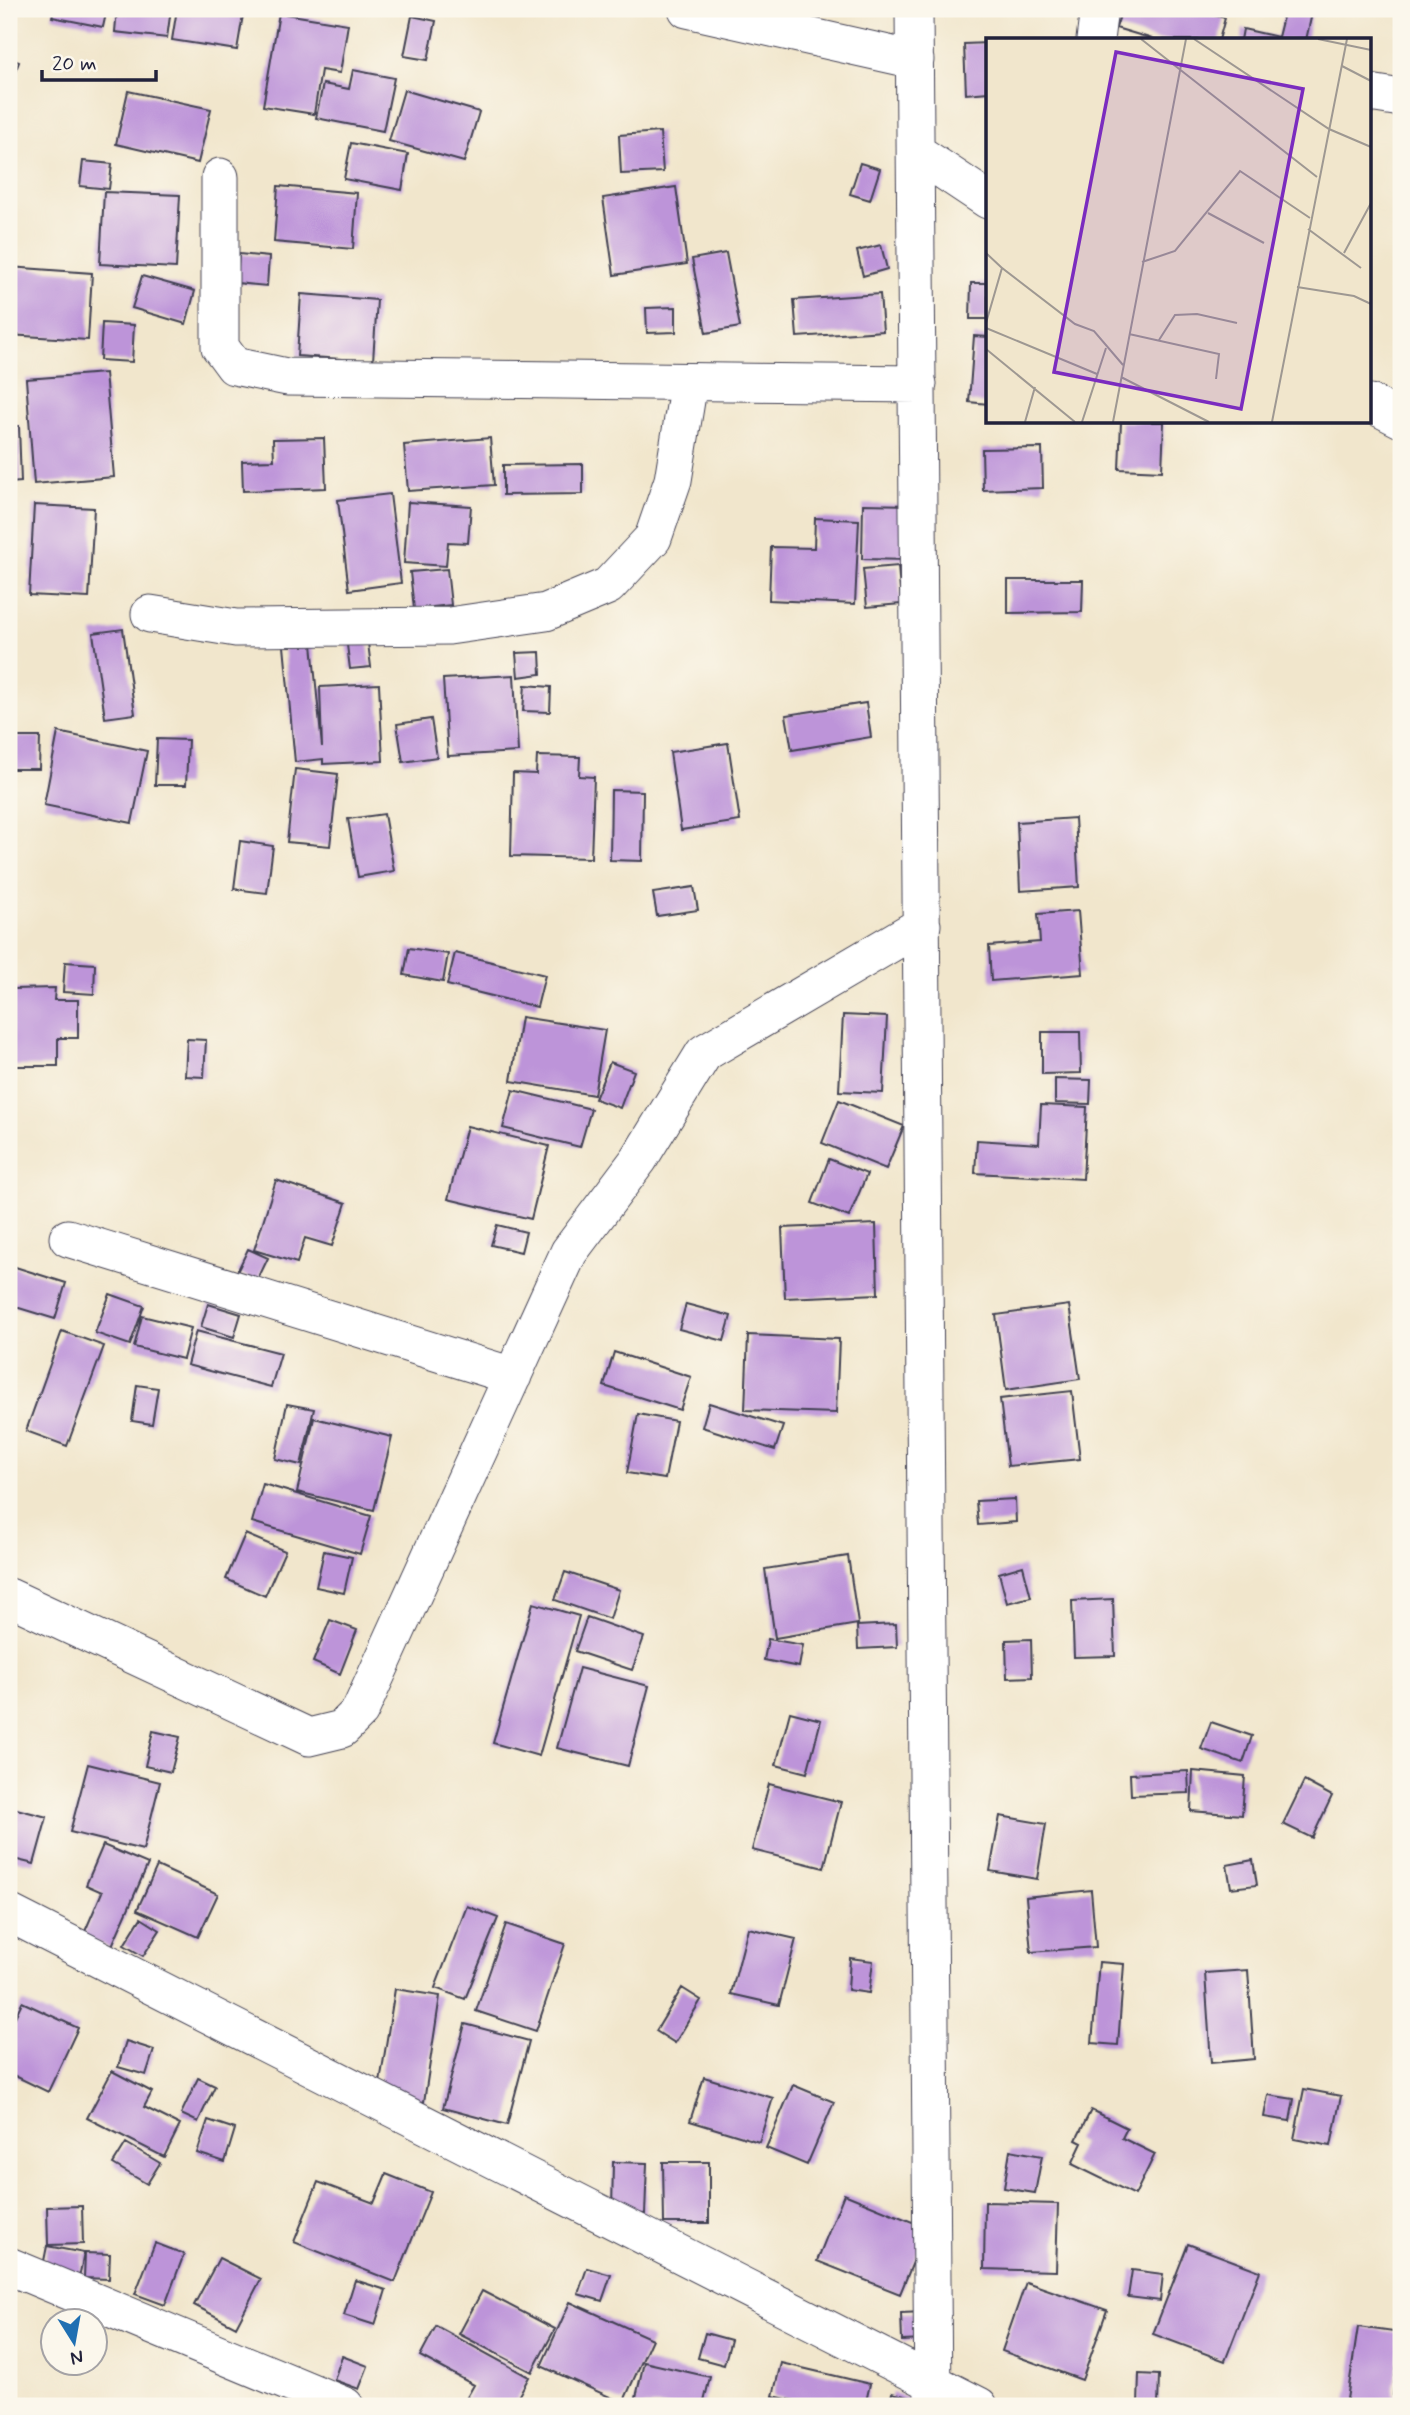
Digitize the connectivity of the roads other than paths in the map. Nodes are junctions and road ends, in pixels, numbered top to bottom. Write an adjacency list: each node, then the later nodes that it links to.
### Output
1 (687, 9): 5 (street)
2 (914, 9): 5 (street)
3 (1099, 9): 4 (street)
4 (1095, 38)
5 (915, 60): 8 (street)
6 (1372, 93): 7 (street)
7 (1401, 98)
8 (916, 152): 10 (street); 12 (street)
9 (220, 177): 11 (street)
10 (986, 199)
11 (689, 382): 12 (street); 15 (street)
12 (918, 384): 16 (street)
13 (1372, 404): 14 (street)
14 (1401, 419)
15 (150, 614)
16 (922, 925): 18 (street); 22 (street)
17 (68, 1238): 18 (street)
18 (513, 1376): 19 (street)
19 (9, 1597)
20 (9, 1913): 22 (street)
21 (9, 2266): 23 (street)
22 (934, 2395): 24 (street)
23 (345, 2406)
24 (979, 2406)

